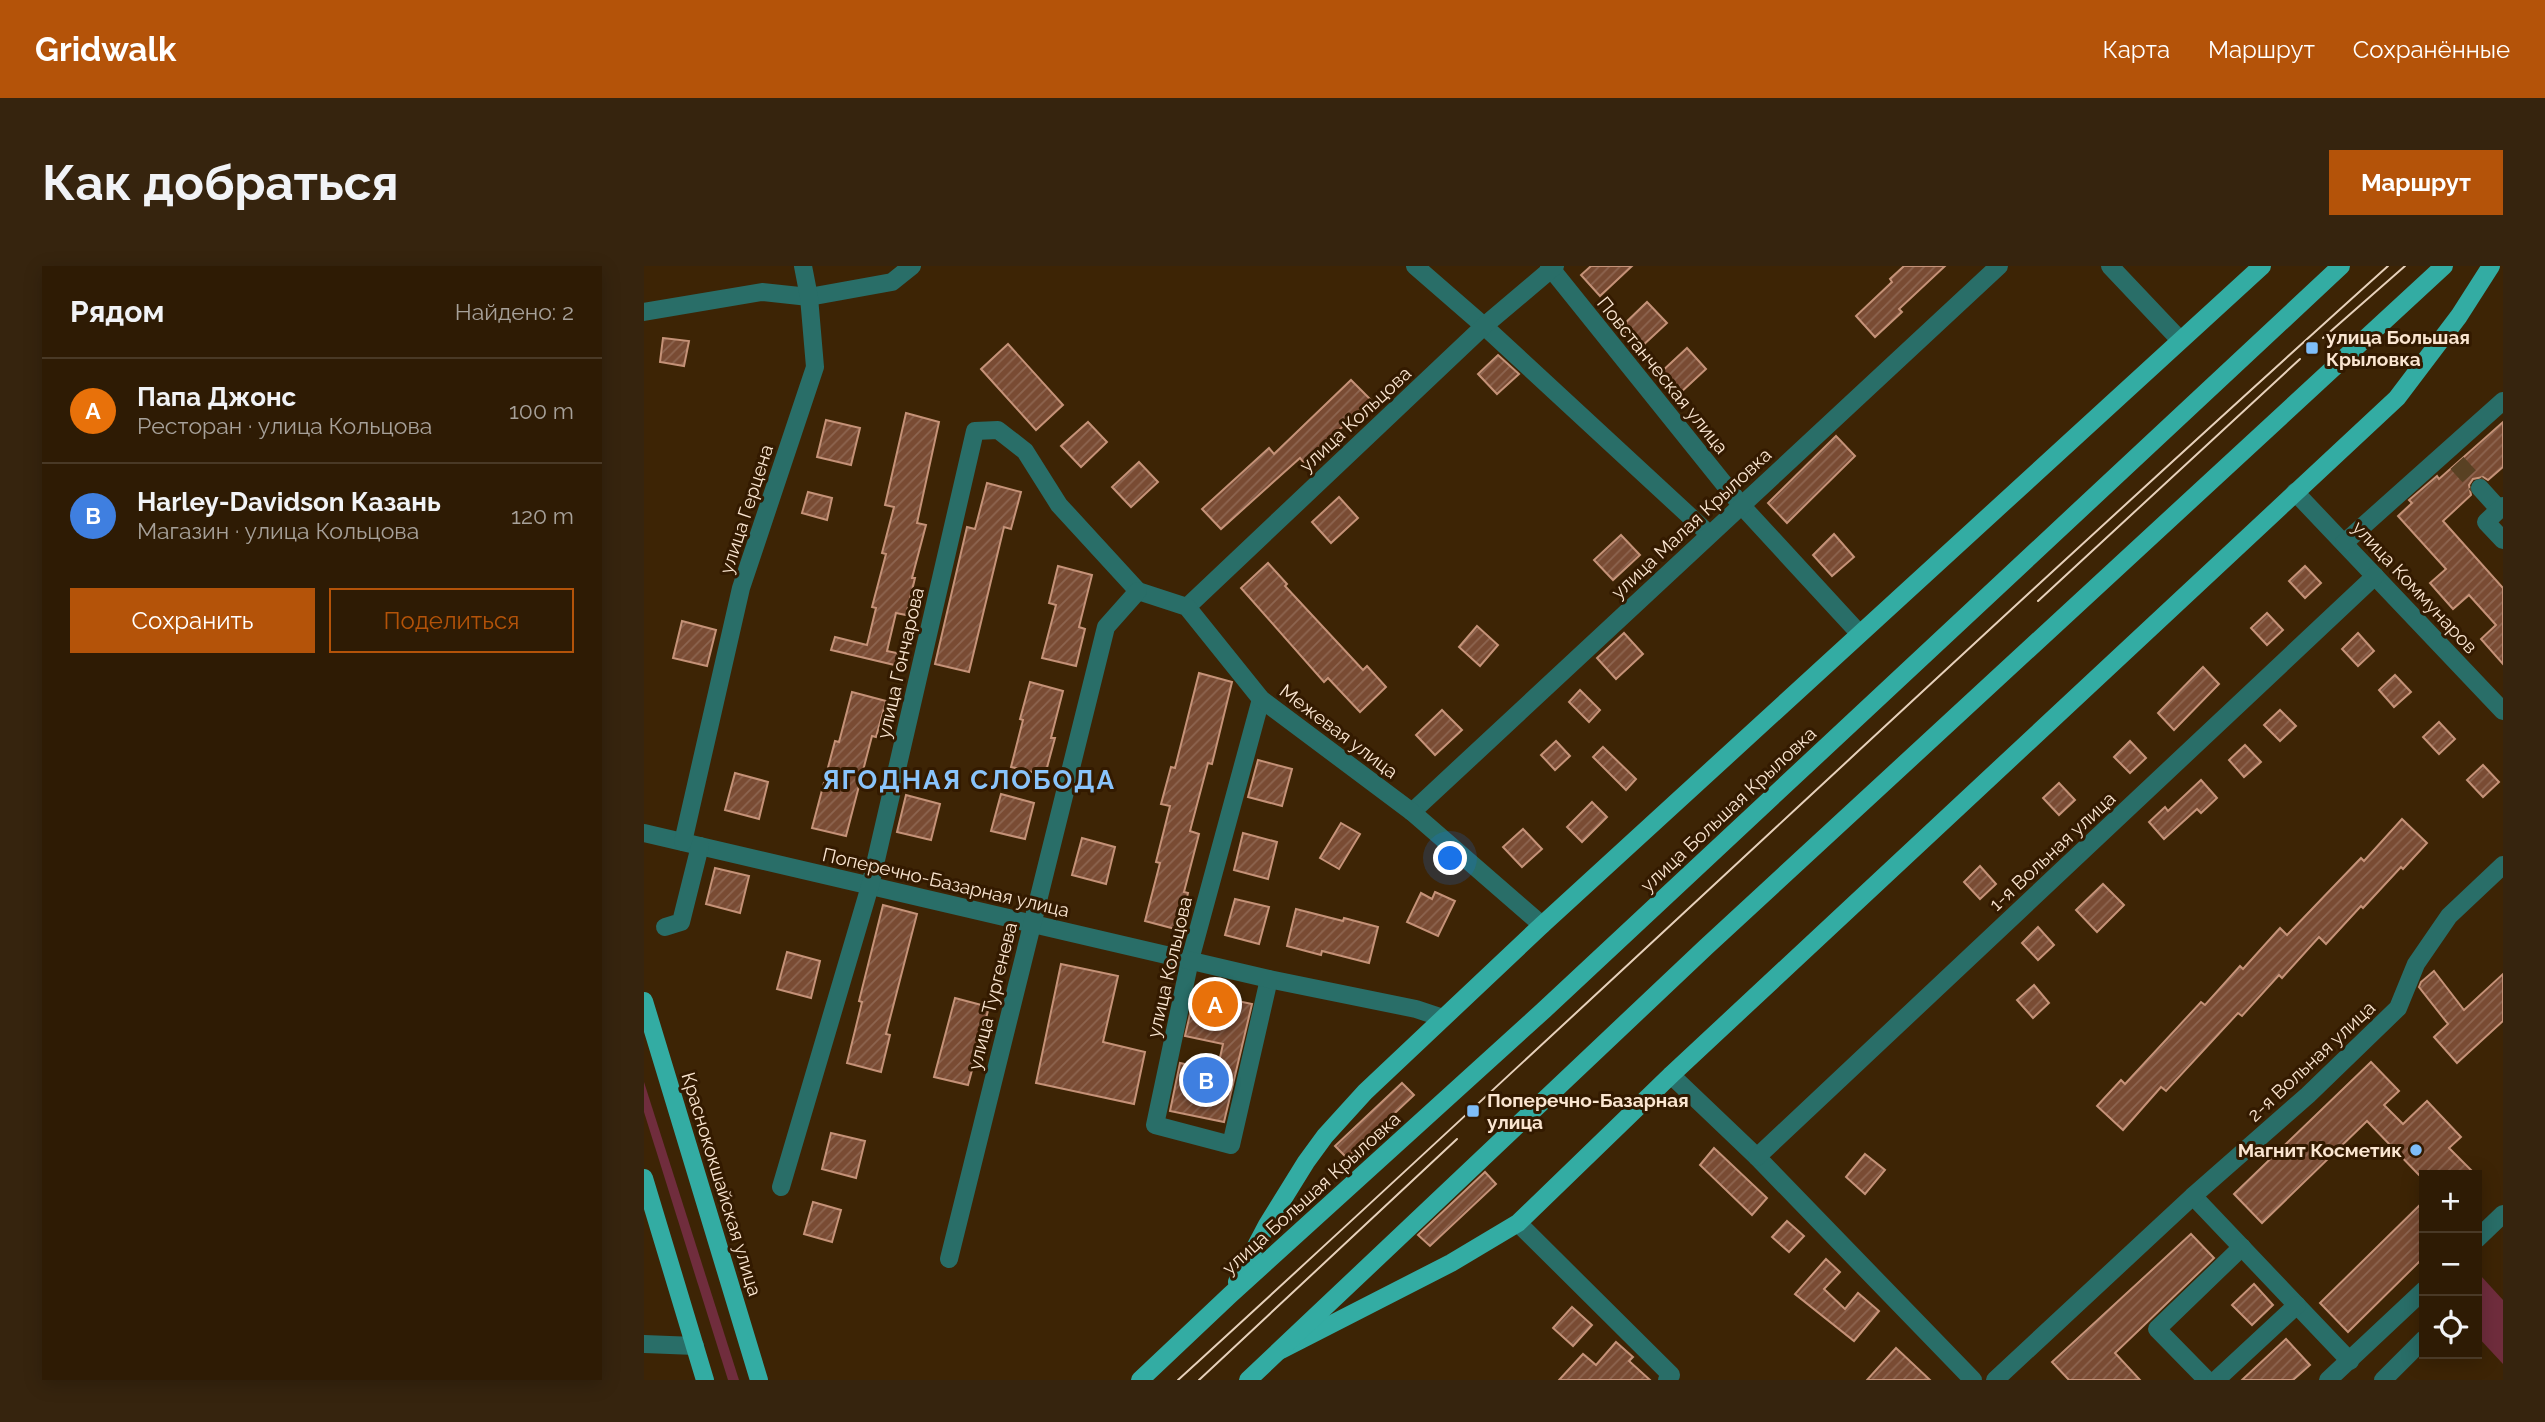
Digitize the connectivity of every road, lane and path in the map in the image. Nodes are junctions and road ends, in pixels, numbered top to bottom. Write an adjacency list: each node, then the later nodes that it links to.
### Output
1 (803, 266): 11 (street)
2 (912, 266): 11 (street)
3 (1415, 266): 13 (street)
4 (1999, 266): 18 (street, улица Малая Крыловка)
5 (2110, 266): 14 (street)
6 (2262, 266): 14 (main road)
7 (2341, 266): 51 (main road, улица Большая Крыловка)
8 (2444, 266): 57 (main road)
9 (2491, 266): 17 (main road)
10 (1552, 267): 13 (street, улица Кольцова); 18 (street, Повстанческая улица)
11 (810, 297): 12 (street); 31 (street, улица Герцена)
12 (644, 312)
13 (1484, 326): 20 (street); 25 (street, улица Кольцова)
14 (2180, 340): 26 (main road)
15 (2503, 401): 22 (street)
16 (2480, 488): 19 (street)
17 (2295, 492): 22 (street, улица Коммунаров); 41 (main road)
18 (1741, 505): 20 (street, улица Малая Крыловка); 26 (street, Повстанческая улица)
19 (2501, 508): 21 (street)
20 (1709, 534): 29 (street, улица Малая Крыловка)
21 (2503, 540)
22 (2344, 543): 23 (street, улица Коммунаров)
23 (2375, 576): 28 (street, улица Коммунаров); 42 (street, 1-я Вольная улица)
24 (1138, 591): 25 (street); 33 (street, улица Гончарова); 34 (street, улица Тургенева)
25 (1187, 607): 27 (street, Межевая улица)
26 (1859, 633): 35 (main road)
27 (1261, 699): 29 (street, Межевая улица); 37 (street, улица Кольцова)
28 (2503, 711)
29 (1412, 812): 35 (street, Межевая улица)
30 (644, 832): 31 (street, Поперечно-Базарная улица)
31 (692, 844): 33 (street, Поперечно-Базарная улица); 36 (street, улица Герцена)
32 (2503, 865): 45 (street, 2-я Вольная улица)
33 (870, 886): 34 (street, Поперечно-Базарная улица); 44 (street, улица Гончарова)
34 (1031, 923): 37 (street, Поперечно-Базарная улица); 50 (street, улица Тургенева)
35 (1542, 925): 40 (main road)
36 (664, 927)
37 (1190, 960): 38 (street, Поперечно-Базарная улица); 38 (street, улица Кольцова)
38 (1269, 979): 40 (street, Поперечно-Базарная улица)
39 (644, 1001): 61 (main road, Краснококшайская улица)
40 (1443, 1018): 51 (main road)
41 (1671, 1074): 42 (street); 47 (main road)
42 (1757, 1157): 59 (street)
43 (644, 1178): 56 (main road)
44 (781, 1187)
45 (2193, 1196): 49 (street); 65 (street, 2-я Вольная улица)
46 (2503, 1214): 48 (street)
47 (1518, 1223): 57 (main road); 64 (street)
48 (2482, 1234)
49 (2242, 1247): 53 (street); 66 (street)
50 (949, 1259)
51 (1230, 1295): 62 (main road, улица Большая Крыловка)
52 (2419, 1302): 58 (street)
53 (2297, 1305): 58 (street); 67 (street)
54 (644, 1344): 56 (street)
55 (2419, 1344): 69 (street)
56 (695, 1346): 60 (main road)
57 (1282, 1350): 63 (main road)
58 (2350, 1361): 68 (street)
59 (1961, 1376)
60 (705, 1380)
61 (759, 1380)
62 (1140, 1380)
63 (1248, 1380)
64 (1667, 1380)
65 (1995, 1380)
66 (2207, 1380)
67 (2216, 1380)
68 (2328, 1380)
69 (2383, 1380)

